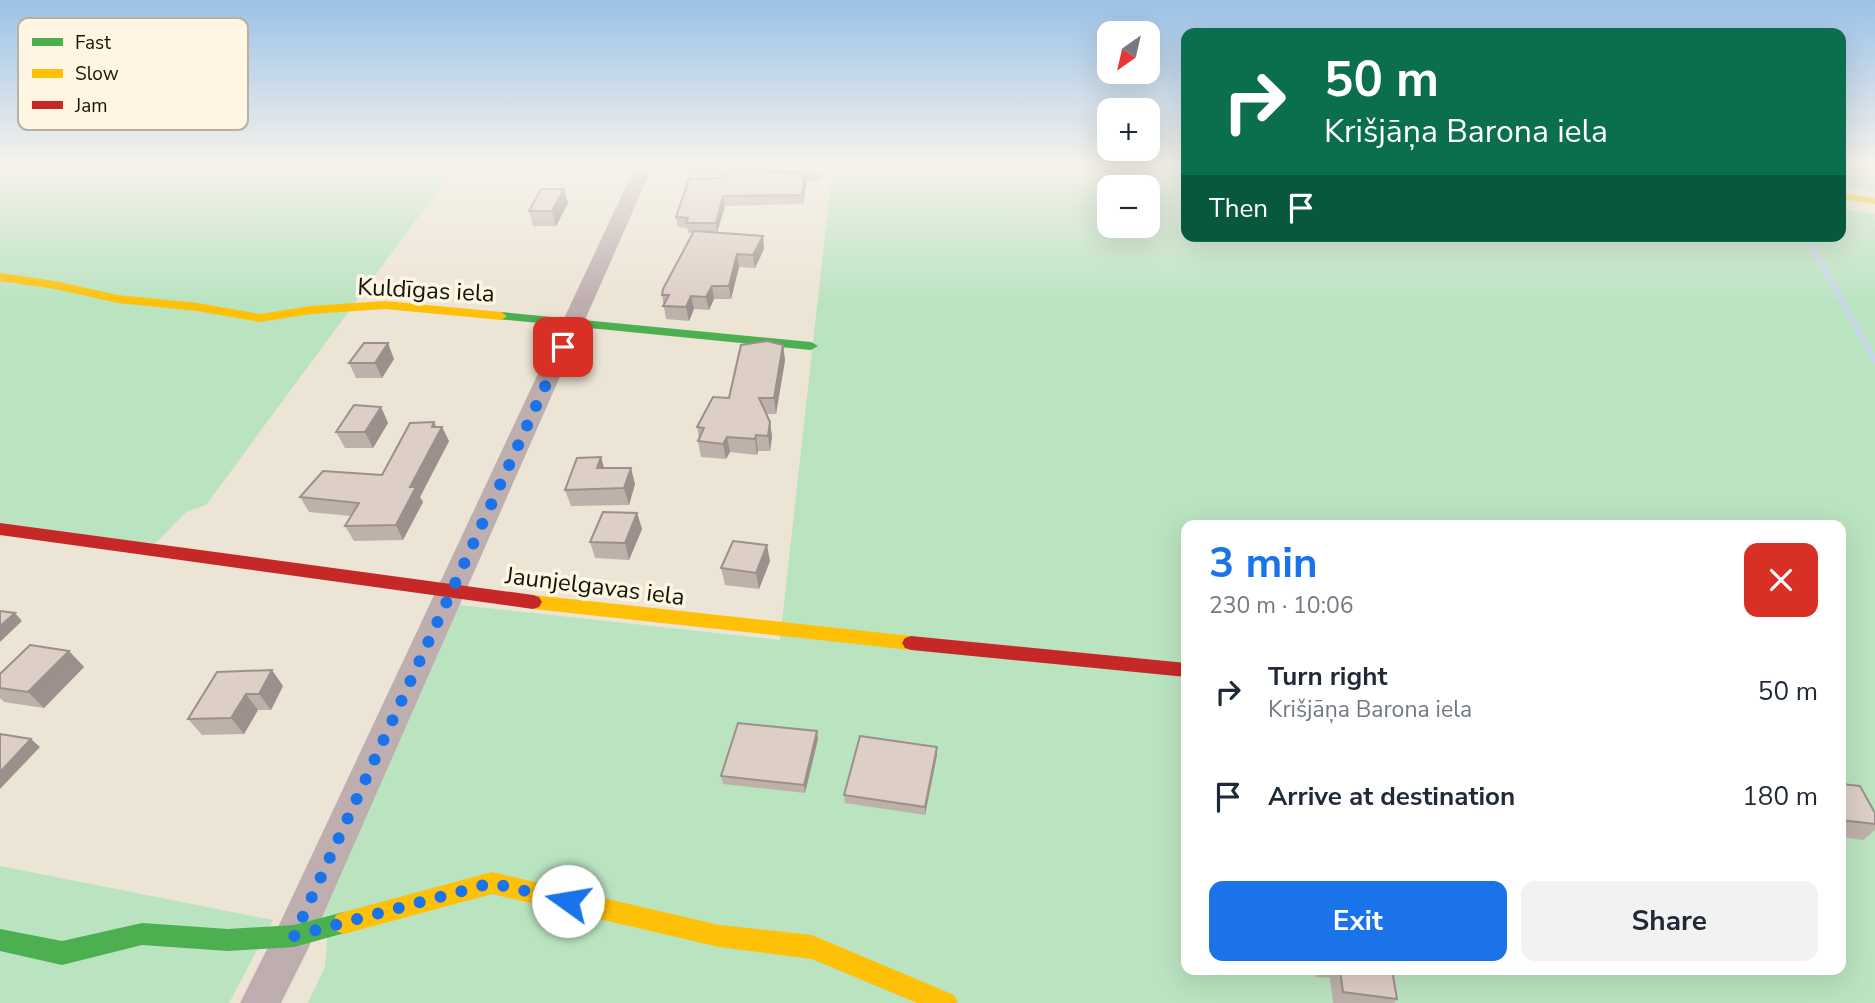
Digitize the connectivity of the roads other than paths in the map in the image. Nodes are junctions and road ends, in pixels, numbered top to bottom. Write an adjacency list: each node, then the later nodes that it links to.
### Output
1 (625, 210): 3 (street)
2 (0, 277): 3 (street, Kuldīgas iela)
3 (574, 323): 4 (street, Kuldīgas iela); 6 (street)
4 (811, 346)
5 (0, 529): 6 (street, Jaunjelgavas iela)
6 (451, 592): 7 (street, Jaunjelgavas iela); 8 (street)
7 (1181, 670)
8 (294, 936): 9 (street); 10 (street); 11 (street)
9 (0, 940)
10 (260, 1003)
11 (946, 1003)

